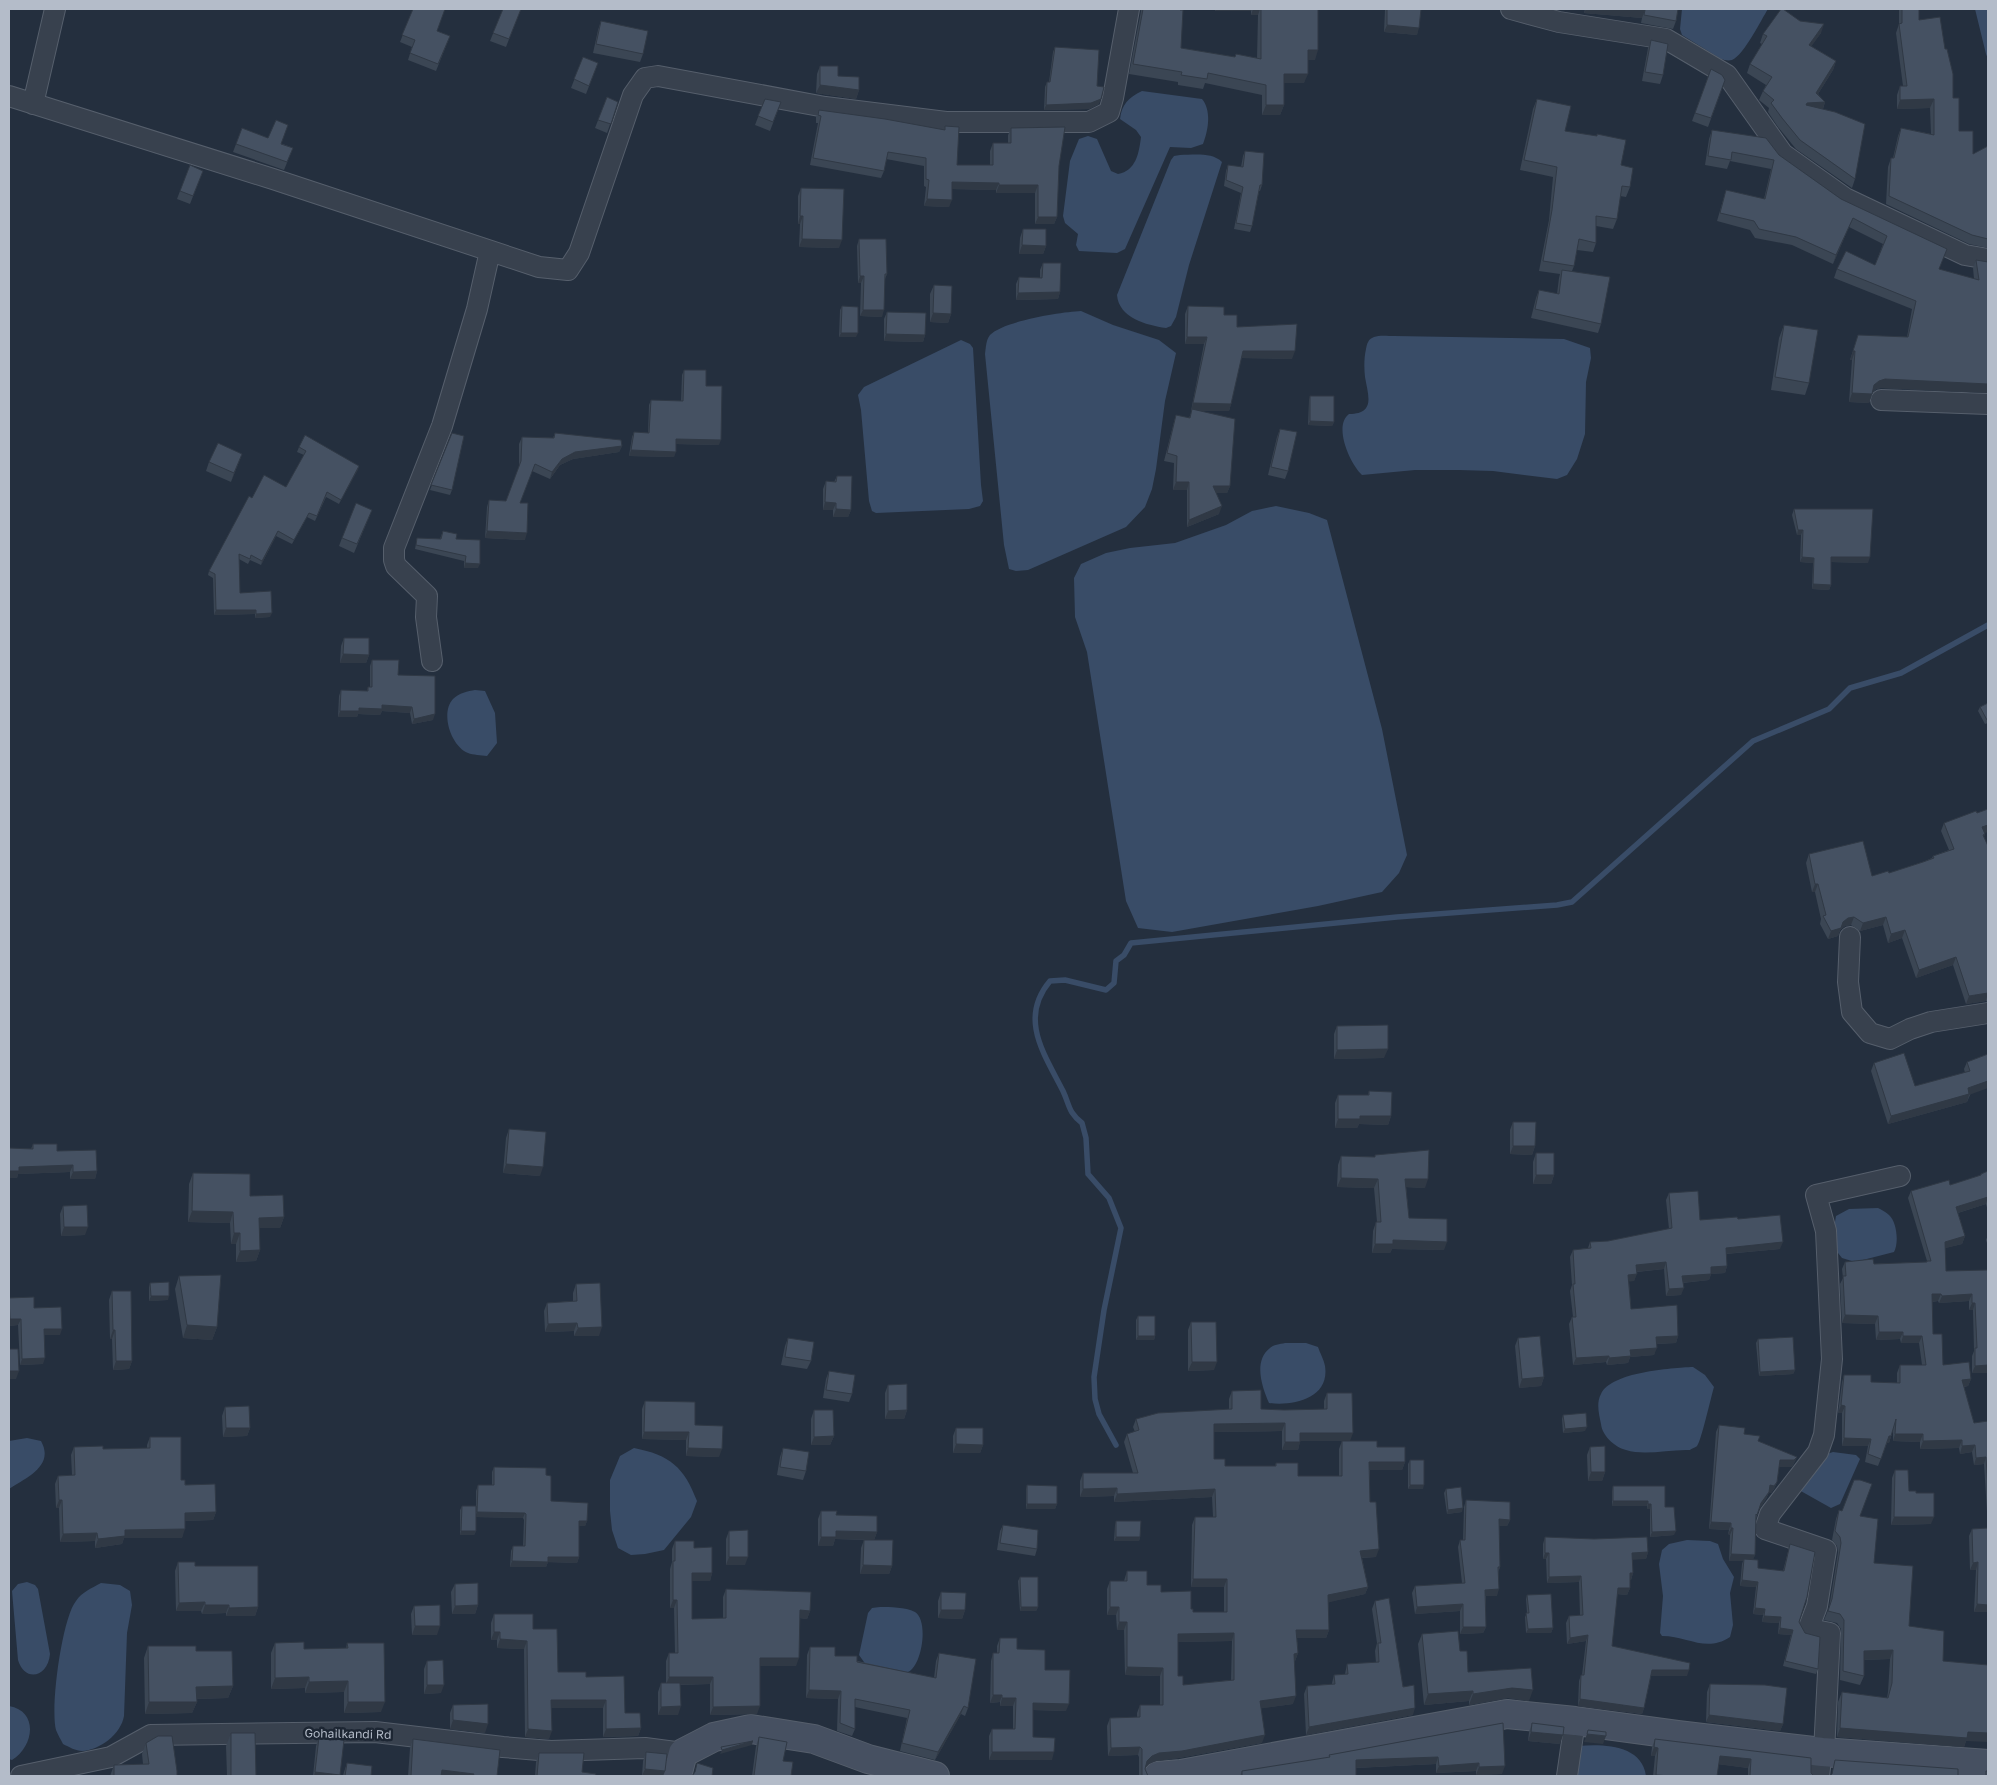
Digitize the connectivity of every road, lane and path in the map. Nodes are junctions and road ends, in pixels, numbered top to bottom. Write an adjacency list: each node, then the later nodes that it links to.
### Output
1 (55, 9): 5 (street)
2 (1129, 9): 6 (street)
3 (1511, 9): 7 (street)
4 (9, 96): 5 (street)
5 (33, 104): 6 (street)
6 (490, 250): 10 (street)
7 (1988, 260)
8 (1882, 400): 9 (street)
9 (1988, 404)
10 (432, 661)
11 (1850, 938): 12 (street)
12 (1988, 1013)
13 (1900, 1176): 15 (street)
14 (1575, 1721): 15 (street); 20 (street); 21 (street)
15 (1822, 1760): 17 (street)
16 (680, 1764): 18 (street, Gohailkandi Rd); 19 (street)
17 (1988, 1764)
18 (21, 1776)
19 (935, 1776)
20 (1173, 1776)
21 (1567, 1776)

